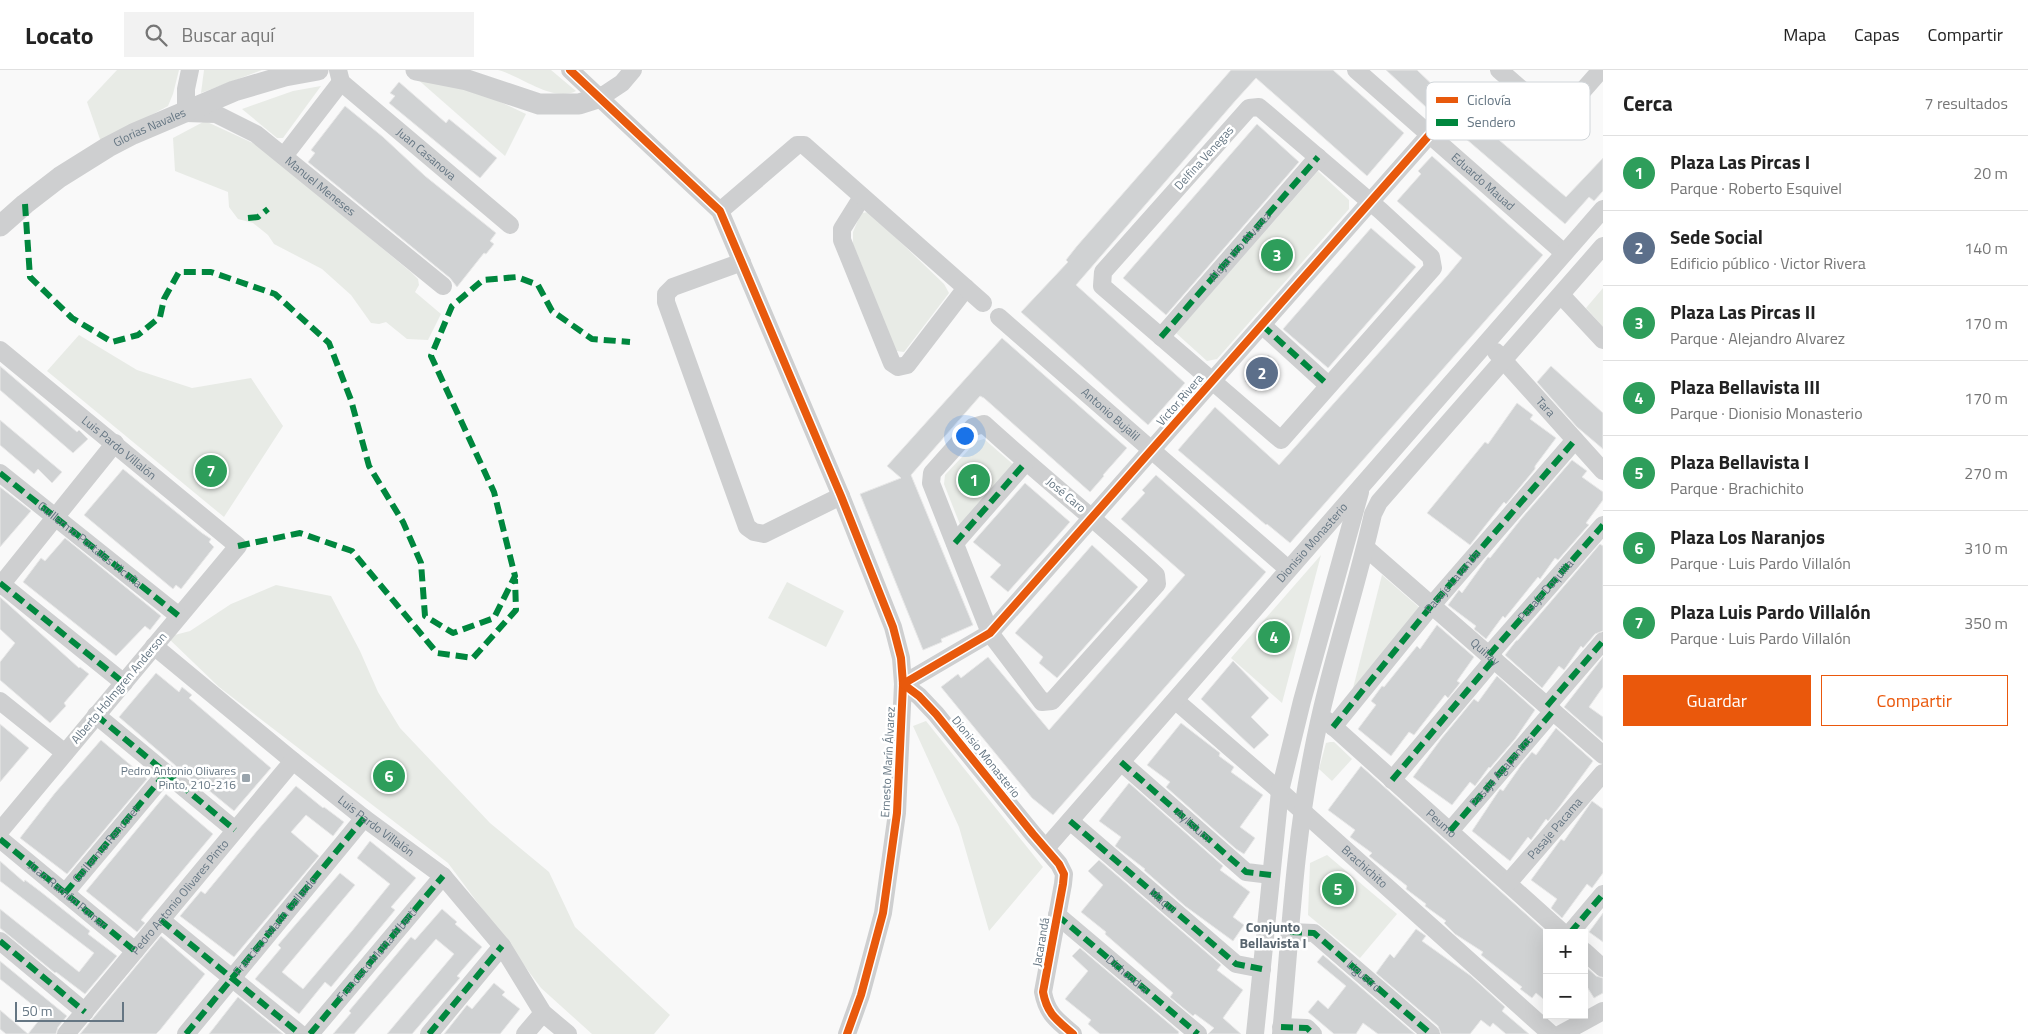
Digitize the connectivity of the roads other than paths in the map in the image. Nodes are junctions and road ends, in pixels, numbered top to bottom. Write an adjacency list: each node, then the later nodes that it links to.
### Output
1 (190, 70): 13 (street)
2 (318, 70): 13 (street, Glorias Navales)
3 (416, 70): 12 (street)
4 (570, 70): 12 (street)
5 (633, 70): 12 (street)
6 (1356, 70): 14 (street, Eduardo Mauad)
7 (1499, 70): 10 (street)
8 (1601, 70): 11 (street)
9 (340, 76): 17 (street, Juan Casanova); 23 (street, Juan Casanova)
10 (1513, 82)
11 (1590, 82)
12 (601, 97): 22 (street)
13 (186, 113): 17 (street, Manuel Meneses); 24 (street, Glorias Navales)
14 (1426, 131)
15 (1426, 137): 20 (street, Victor Rivera)
16 (1436, 140): 26 (street, Eduardo Mauad)
17 (284, 156): 28 (street, Manuel Meneses)
18 (1318, 157): 20 (street, Delfina Venegas); 34 (street, Alejandro Alvarez); 34 (street, Delfina Venegas)
19 (862, 197): 22 (street); 29 (street); 29 (street)
20 (1370, 202): 33 (street, Victor Rivera); 40 (street, Delfina Venegas)
21 (1603, 209): 26 (street, Dionisio Monasterio)
22 (720, 211): 27 (street, Ernesto Marín Álvarez)
23 (510, 225)
24 (0, 226)
25 (1603, 246): 30 (street)
26 (1564, 253): 36 (street, Dionisio Monasterio)
27 (742, 262): 48 (street, Ernesto Marín Álvarez); 48 (street)
28 (443, 286)
29 (966, 288): 31 (street)
30 (1561, 294): 35 (street); 38 (street)
31 (983, 303)
32 (999, 317): 43 (street, Antonio Bujalil)
33 (1262, 325): 39 (street, Victor Rivera); 40 (street)
34 (1161, 337): 39 (street, Delfina Venegas)
35 (1603, 340)
36 (1487, 343): 38 (street, Tara); 47 (street, Dionisio Monasterio)
37 (0, 350): 42 (street, Luis Pardo Villalón)
38 (1504, 360): 41 (street, Tara); 54 (street)
39 (1212, 381): 40 (street, Delfina Venegas); 43 (street, Victor Rivera)
40 (1328, 385)
41 (1575, 440): 45 (street, Tara); 57 (street, Pasaje Lavanda)
42 (114, 444): 49 (street); 53 (street, Luis Pardo Villalón)
43 (1152, 450): 50 (street, Victor Rivera); 55 (street, Antonio Bujalil)
44 (1026, 462): 50 (street, José Caro); 52 (street); 52 (street, José Caro)
45 (1603, 471)
46 (0, 473): 49 (street, Guillermo Portales Vicuña)
47 (1360, 489): 55 (street, Dionisio Monasterio); 78 (street)
48 (841, 496): 64 (street, Ernesto Marín Álvarez)
49 (55, 518): 56 (street); 58 (street, Guillermo Portales Vicuña)
50 (1092, 518): 59 (street, Victor Rivera); 59 (street, José Caro)
51 (1603, 525): 62 (street, Pasaje Doquilla)
52 (955, 543): 59 (street, José Caro)
53 (238, 546): 58 (street, Alberto Holmgren Anderson)
54 (1366, 548): 57 (street, Quillay); 68 (street)
55 (1288, 570): 66 (street, Dionisio Monasterio)
56 (1, 584): 63 (street)
57 (1432, 605): 62 (street, Quillay); 70 (street, Pasaje Lavanda)
58 (179, 616): 61 (street, Alberto Holmgren Anderson)
59 (990, 633): 64 (street, Victor Rivera)
60 (1603, 641): 67 (street, Pasaje Agapantos)
61 (154, 646): 63 (street, Alberto Holmgren Anderson); 73 (street, Luis Pardo Villalón)
62 (1491, 657): 67 (street, Quillay); 77 (street, Pasaje Doquilla)
63 (124, 683): 69 (street, Alberto Holmgren Anderson)
64 (903, 684): 86 (street, Dionisio Monasterio); 115 (street, Ernesto Marín Álvarez)
65 (0, 701): 71 (street)
66 (1176, 701): 74 (street, Dionisio Monasterio); 78 (street, Brachichito)
67 (1550, 709): 72 (street, Quillay); 84 (street, Pasaje Agapantos)
68 (1320, 714): 70 (street, Peumo); 79 (street)
69 (96, 716): 71 (street, Alberto Holmgren Anderson); 75 (street)
70 (1333, 727): 77 (street, Peumo)
71 (64, 753): 83 (street, Alberto Holmgren Anderson)
72 (1603, 755)
73 (293, 761): 80 (street, Luis Pardo Villalón); 82 (street, Pedro Antonio Olivares Pinto)
74 (1121, 762): 81 (street, Dionisio Monasterio); 87 (street, Aylisium)
75 (166, 773): 82 (street); 90 (street, Guillermo Rencoret)
76 (1603, 773): 89 (street, Pasaje Pacama)
77 (1392, 780): 84 (street, Peumo)
78 (1280, 791): 79 (street, Brachichito); 87 (street)
79 (1302, 811): 96 (street); 121 (street, Brachichito)
80 (364, 818): 88 (street, Luis Pardo Villalón); 103 (street, Francisco Marín Gallardo)
81 (1070, 821): 86 (street, Dionisio Monasterio); 102 (street, Maqui)
82 (235, 830): 93 (street, Pedro Antonio Olivares Pinto)
83 (0, 831)
84 (1450, 831): 89 (street, Peumo)
85 (0, 839): 90 (street, Juan Ramón Pomar)
86 (1046, 848): 92 (street, Jacarandá)
87 (1272, 875): 102 (street)
88 (443, 876): 98 (street, Luis Pardo Villalón); 111 (street, Francisco Motta Alberti)
89 (1508, 883): 94 (street, Peumo)
90 (65, 893): 99 (street, Juan Ramón Pomar)
91 (1603, 894): 95 (street)
92 (1057, 915): 116 (street, Jacarandá); 117 (street, Dichondra)
93 (161, 920): 99 (street, Pedro Antonio Olivares Pinto); 103 (street)
94 (1560, 929)
95 (1573, 929)
96 (1290, 932): 107 (street); 120 (street, Ligustro)
97 (0, 941): 105 (street)
98 (502, 946): 106 (street, Luis Pardo Villalón); 112 (street)
99 (135, 951): 105 (street, Pedro Antonio Olivares Pinto)
100 (1588, 955): 101 (street)
101 (1603, 968)
102 (1262, 969): 118 (street)
103 (232, 978): 109 (street, Francisco Marín Gallardo); 110 (street)
104 (1603, 1011): 122 (street)
105 (85, 1012): 108 (street, Pedro Antonio Olivares Pinto)
106 (543, 1013): 113 (street); 114 (street, Luis Pardo Villalón)
107 (1281, 1030): 119 (street)
108 (66, 1034)
109 (186, 1034)
110 (300, 1034)
111 (310, 1034)
112 (429, 1034)
113 (526, 1034)
114 (568, 1034)
115 (847, 1034)
116 (1073, 1034)
117 (1198, 1034)
118 (1255, 1034)
119 (1313, 1034)
120 (1431, 1034)
121 (1551, 1034)
122 (1562, 1034)

